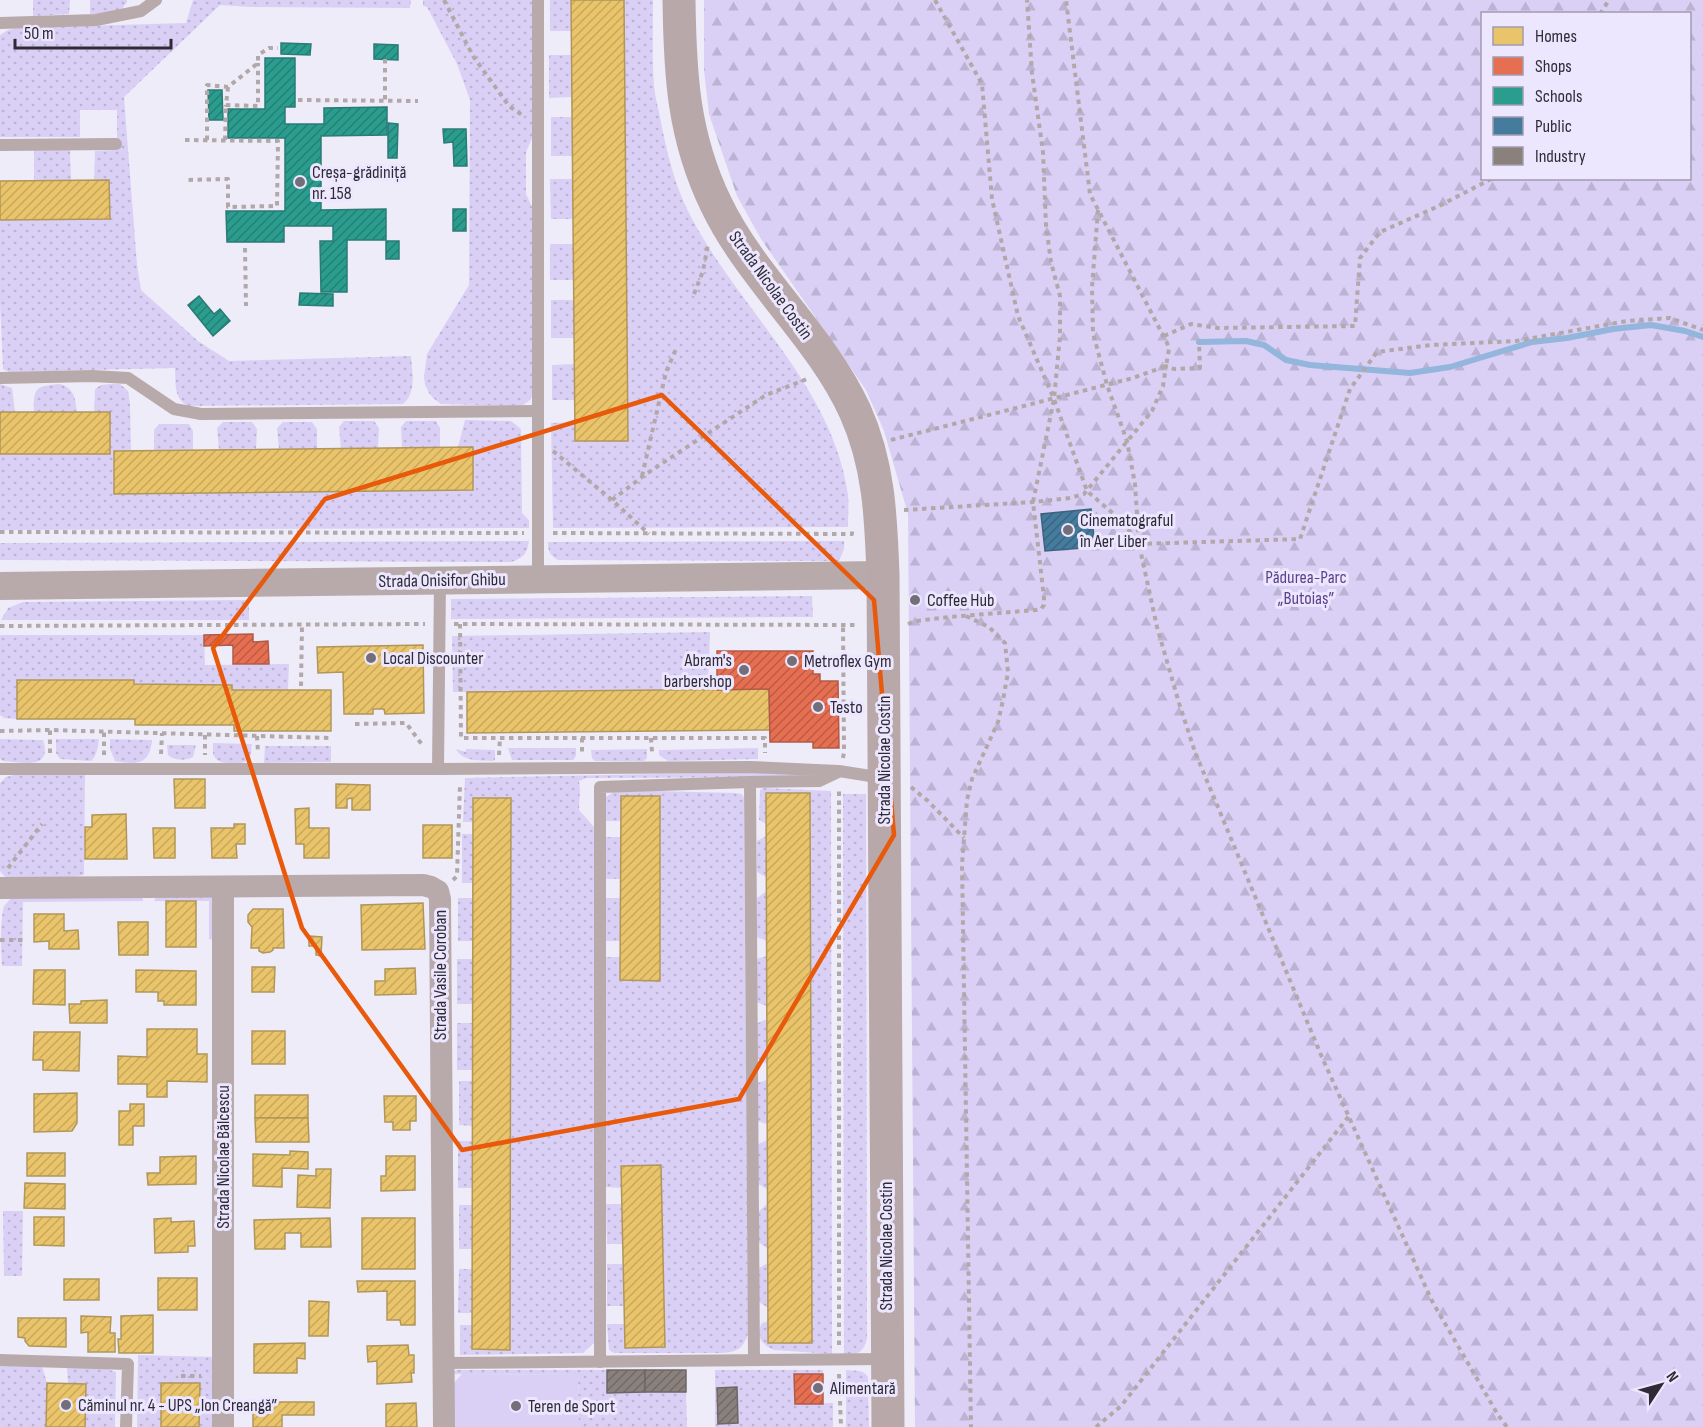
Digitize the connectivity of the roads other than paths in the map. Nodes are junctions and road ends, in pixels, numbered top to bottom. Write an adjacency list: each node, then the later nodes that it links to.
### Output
1 (156, 0): 4 (lane)
2 (538, 0): 8 (lane)
3 (679, 0): 9 (main road, Strada Nicolae Costin)
4 (0, 23)
5 (116, 144): 6 (lane)
6 (0, 145)
7 (0, 378): 8 (lane)
8 (538, 411): 10 (lane)
9 (883, 575): 10 (street, Strada Onisifor Ghibu); 16 (main road, Strada Nicolae Costin)
10 (538, 579): 11 (street, Strada Onisifor Ghibu)
11 (440, 580): 12 (street, Strada Onisifor Ghibu); 14 (lane)
12 (0, 586)
13 (0, 769): 14 (lane)
14 (438, 769): 15 (lane)
15 (839, 771): 16 (lane); 17 (lane)
16 (884, 778): 20 (main road, Strada Nicolae Costin)
17 (750, 782): 22 (lane); 23 (lane)
18 (4, 879): 19 (street, Strada Vasile Coroban)
19 (223, 887): 24 (street, Strada Vasile Coroban); 26 (street, Strada Nicolae Bălcescu)
20 (887, 1359): 22 (lane); 28 (main road, Strada Nicolae Costin)
21 (0, 1360): 25 (lane)
22 (754, 1360): 23 (lane)
23 (600, 1362): 24 (lane)
24 (443, 1363): 27 (street, Strada Vasile Coroban)
25 (126, 1427)
26 (224, 1427)
27 (444, 1427)
28 (888, 1427)

